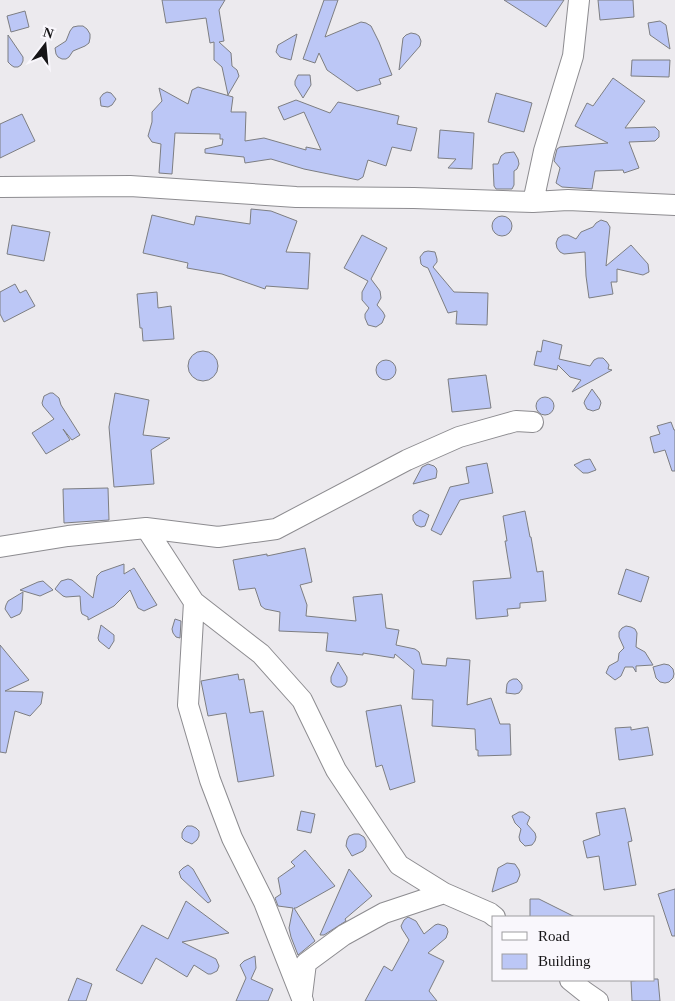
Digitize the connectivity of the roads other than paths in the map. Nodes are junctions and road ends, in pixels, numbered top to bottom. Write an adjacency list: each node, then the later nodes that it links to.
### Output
1 (579, 0): 3 (street)
2 (0, 187): 3 (street)
3 (533, 202): 4 (street)
4 (675, 205)
5 (533, 422): 6 (street)
6 (146, 528): 7 (street); 8 (street)
7 (0, 547)
8 (194, 602): 9 (street); 12 (street)
9 (444, 893): 10 (street); 12 (street)
10 (494, 916)
11 (571, 981): 13 (street)
12 (302, 1000)
13 (598, 1001)

